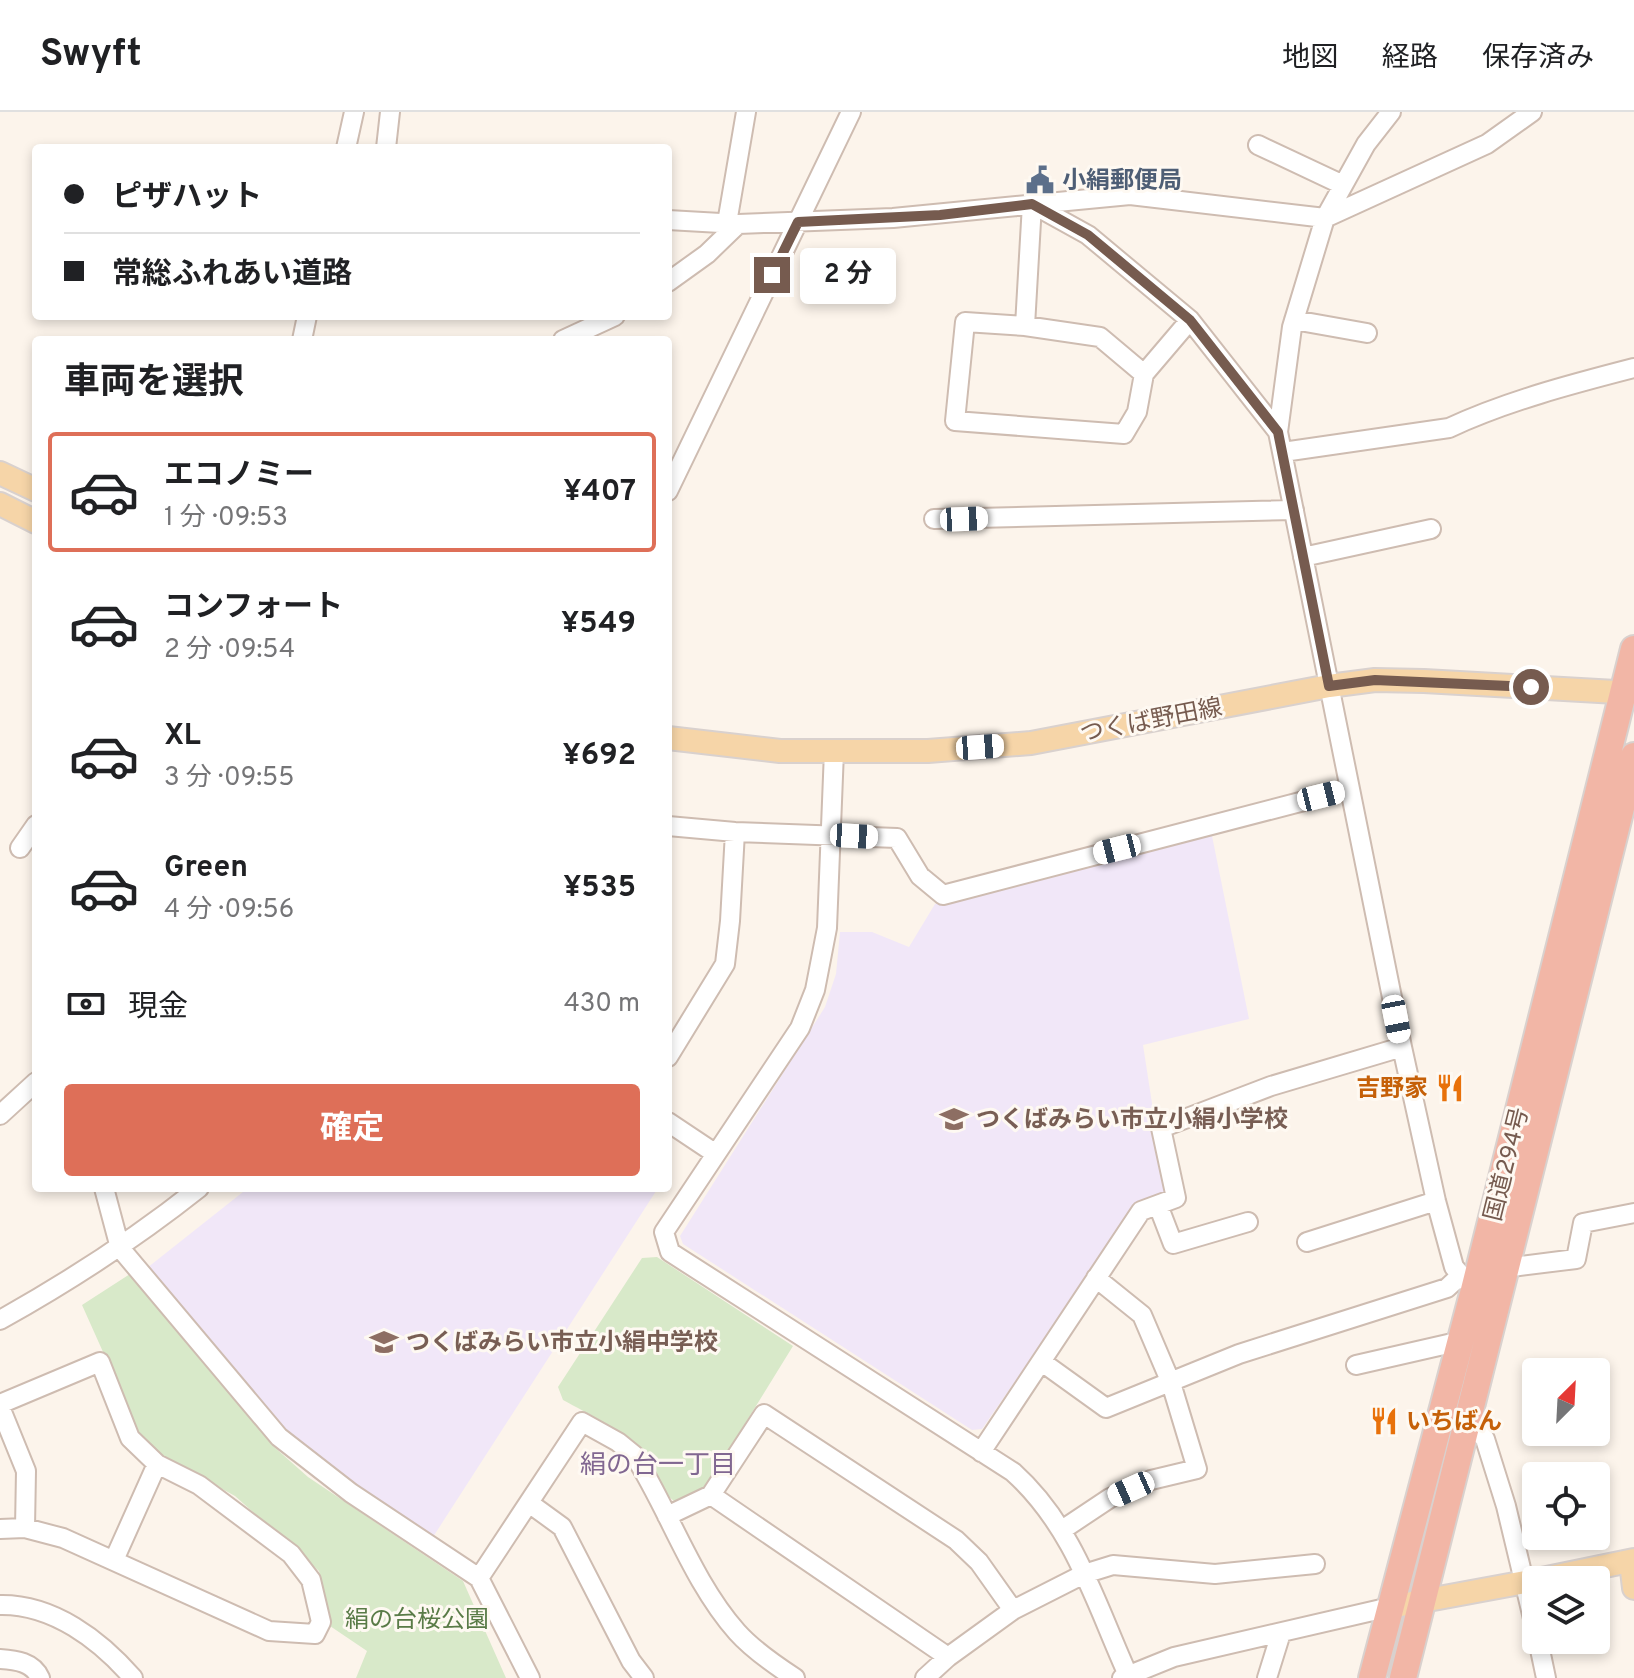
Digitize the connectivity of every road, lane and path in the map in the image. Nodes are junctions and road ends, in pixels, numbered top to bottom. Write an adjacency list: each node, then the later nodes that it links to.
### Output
1 (354, 112): 7 (street)
2 (390, 112): 8 (street)
3 (746, 112): 15 (street)
4 (851, 112): 14 (street)
5 (1391, 112): 10 (street)
6 (1532, 112): 12 (street)
7 (347, 144)
8 (386, 144)
9 (1258, 145): 10 (street)
10 (1343, 185): 12 (street)
11 (1032, 204): 12 (street); 14 (street); 18 (street); 20 (street)
12 (1325, 218): 19 (street)
13 (672, 220): 15 (street)
14 (798, 222): 15 (street); 28 (street)
15 (732, 223): 16 (street)
16 (672, 279)
17 (606, 320): 22 (street)
18 (1190, 320): 24 (street); 25 (street)
19 (1294, 320): 21 (street); 25 (street)
20 (1025, 326): 24 (street); 24 (street)
21 (1367, 333)
22 (572, 336)
23 (1634, 368): 26 (street)
24 (1144, 374)
25 (1278, 432): 26 (street)
26 (1283, 452): 31 (street)
27 (0, 473): 29 (main road)
28 (672, 483)
29 (32, 488)
30 (0, 504): 33 (main road)
31 (1294, 510): 32 (street); 35 (street)
32 (934, 519)
33 (32, 520)
34 (1431, 529): 35 (street)
35 (1303, 557): 37 (street)
36 (1634, 649): 38 (highway, 国道294号)
37 (1329, 686): 38 (main road, つくば野田線); 40 (main road, つくば野田線); 42 (street)
38 (1629, 692): 64 (highway, 国道294号)
39 (672, 738): 40 (main road, つくば野田線)
40 (834, 751): 46 (street)
41 (1634, 756): 62 (highway, 国道294号)
42 (1350, 789): 46 (street); 48 (street)
43 (672, 826): 45 (street)
44 (32, 831): 47 (street)
45 (735, 832): 46 (street); 49 (street)
46 (832, 834): 53 (street)
47 (20, 848)
48 (1402, 1047): 56 (street); 57 (street)
49 (672, 1050)
50 (32, 1086): 51 (street)
51 (0, 1115)
52 (672, 1125): 53 (street)
53 (716, 1154): 72 (street)
54 (105, 1192): 61 (street)
55 (194, 1192): 61 (street)
56 (1436, 1201): 60 (street); 64 (street)
57 (1158, 1205): 59 (street); 63 (street)
58 (1634, 1213): 62 (street)
59 (1248, 1222)
60 (1307, 1242)
61 (120, 1248): 65 (street); 86 (street)
62 (1504, 1268): 71 (highway, 国道294号)
63 (1096, 1278): 67 (street); 69 (street)
64 (1467, 1283): 66 (highway, 国道294号); 69 (street)
65 (0, 1320)
66 (1461, 1341): 68 (street); 91 (highway, 国道294号)
67 (1042, 1362): 69 (street); 72 (street)
68 (1356, 1365)
69 (1171, 1383): 79 (street)
70 (0, 1405): 73 (street); 77 (street)
71 (1467, 1417): 83 (street); 89 (highway, 国道294号)
72 (981, 1452): 79 (street)
73 (157, 1464): 80 (street); 80 (street)
74 (711, 1495): 76 (street); 92 (street); 95 (street)
75 (529, 1503): 76 (street); 86 (street); 101 (street)
76 (667, 1516): 102 (street)
77 (25, 1528): 78 (street); 80 (street)
78 (0, 1529)
79 (1062, 1530): 85 (street)
80 (114, 1560)
81 (1632, 1561): 84 (main road); 88 (main road)
82 (1315, 1564): 85 (street)
83 (1528, 1566)
84 (1607, 1566)
85 (1084, 1574): 92 (street); 97 (street)
86 (479, 1578): 100 (street)
87 (1522, 1583): 89 (main road)
88 (1634, 1588)
89 (1423, 1601): 91 (main road); 106 (highway, 国道294号)
90 (0, 1605): 99 (street)
91 (1390, 1607): 93 (street); 105 (highway, 国道294号)
92 (1013, 1610): 95 (street)
93 (1281, 1633): 97 (street); 104 (street)
94 (1541, 1654): 107 (street)
95 (948, 1657): 103 (street)
96 (0, 1659): 98 (street)
97 (1125, 1677)
98 (40, 1678)
99 (133, 1678)
100 (530, 1678)
101 (644, 1678)
102 (795, 1678)
103 (925, 1678)
104 (1267, 1678)
105 (1372, 1678)
106 (1403, 1678)
107 (1546, 1678)

